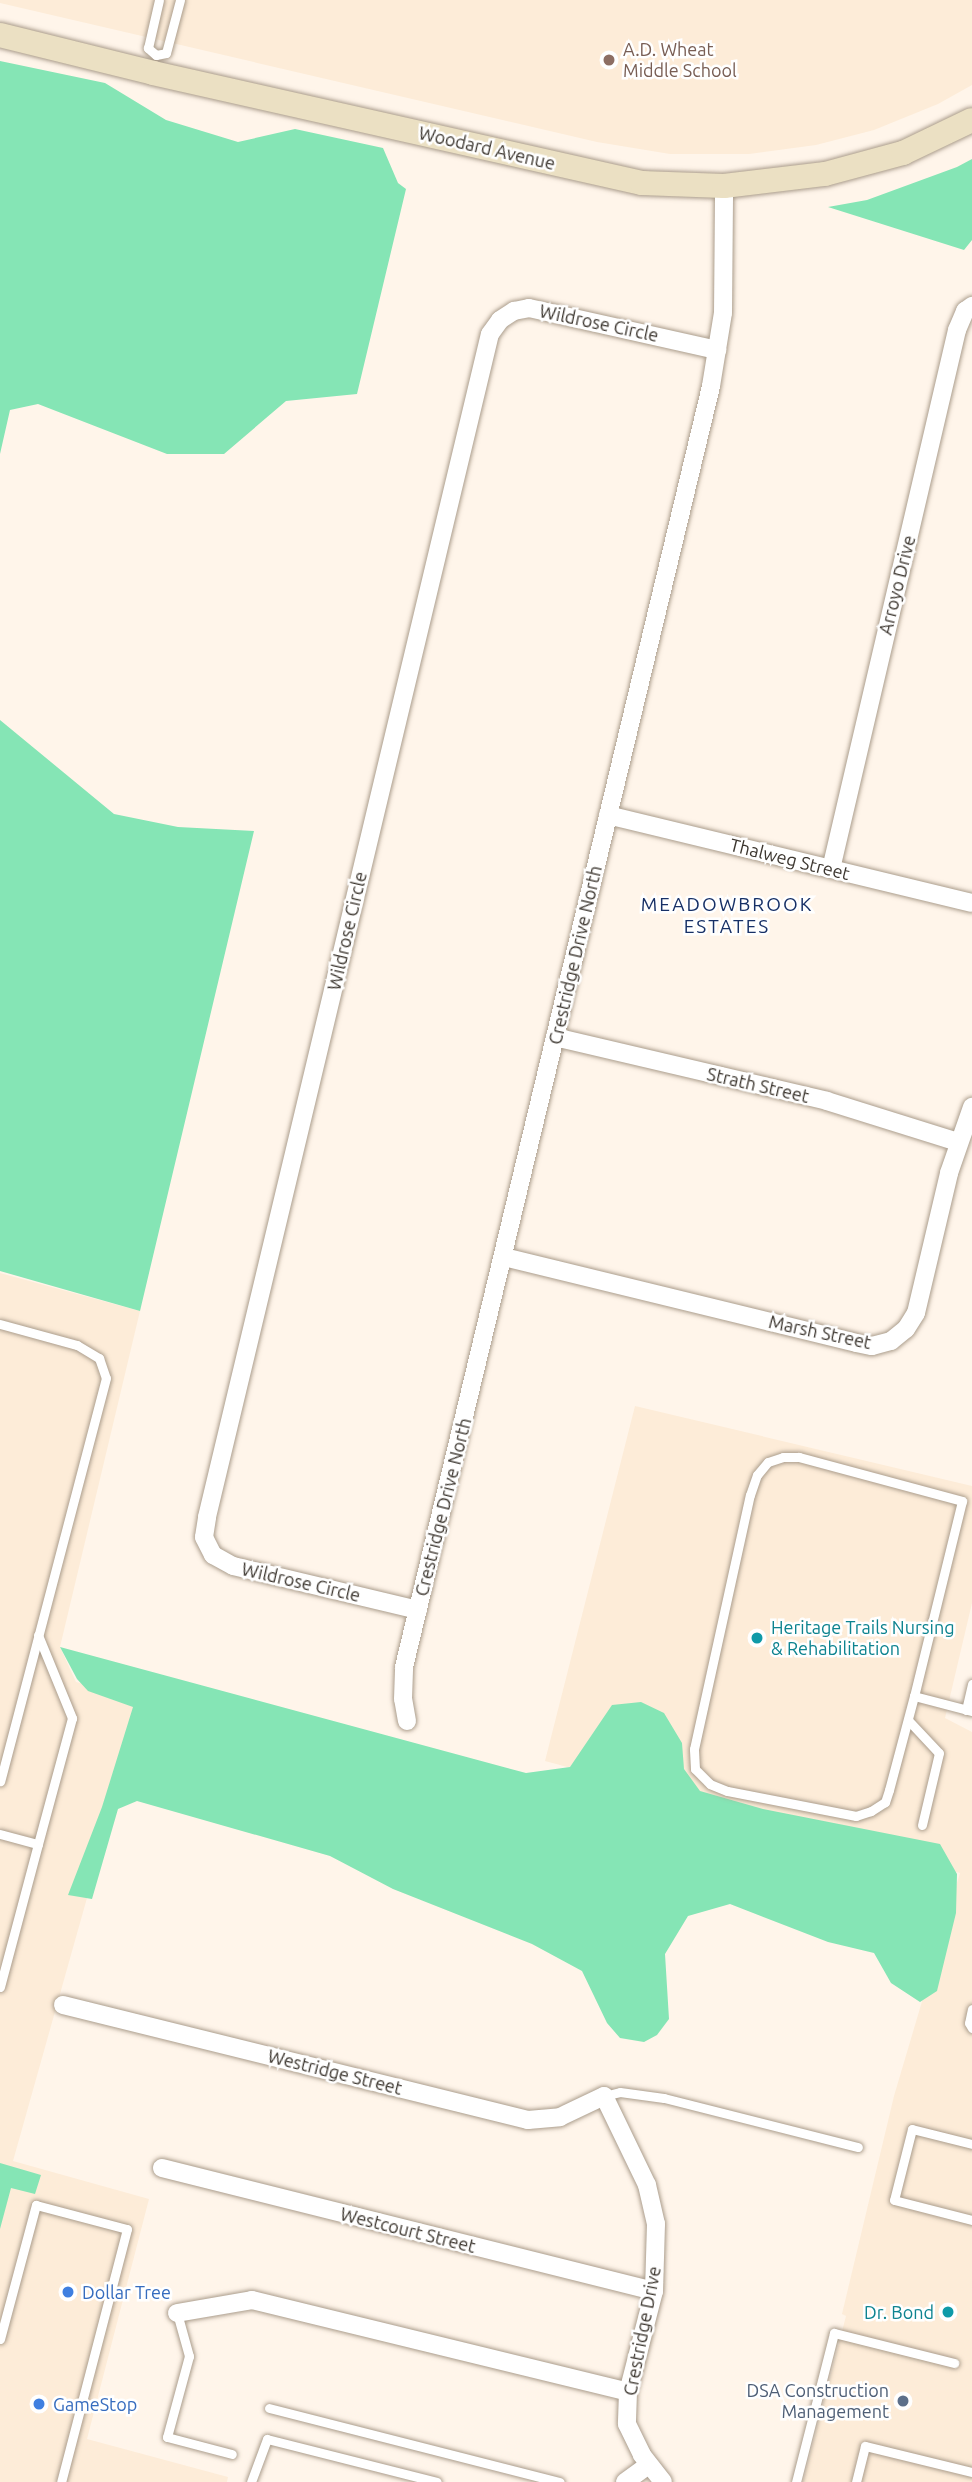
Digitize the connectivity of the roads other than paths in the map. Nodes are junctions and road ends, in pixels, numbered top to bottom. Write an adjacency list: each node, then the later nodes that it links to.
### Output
1 (159, 0): 4 (lane)
2 (180, 0): 4 (lane)
3 (0, 35): 4 (street, Woodard Avenue)
4 (155, 64): 6 (street, Woodard Avenue)
5 (972, 121): 6 (street, Woodard Avenue)
6 (724, 186): 8 (street, Crestridge Drive North)
7 (972, 306): 10 (street, Arroyo Drive)
8 (717, 350): 9 (street, Crestridge Drive North); 18 (street, Wildrose Circle)
9 (608, 816): 10 (street, Thalweg Street); 12 (street, Crestridge Drive North)
10 (831, 869): 11 (street, Thalweg Street)
11 (972, 903)
12 (555, 1037): 14 (street, Strath Street); 15 (street, Crestridge Drive North)
13 (972, 1107): 14 (street, Marsh Street)
14 (958, 1142): 15 (street, Marsh Street)
15 (504, 1257): 18 (street, Crestridge Drive North)
16 (0, 1324): 19 (lane)
17 (967, 1502): 21 (lane); 23 (lane)
18 (418, 1610): 24 (street, Crestridge Drive North)
19 (38, 1635): 25 (lane); 28 (lane)
20 (972, 1684): 22 (lane)
21 (914, 1696): 22 (lane); 23 (lane)
22 (969, 1711)
23 (908, 1720): 26 (lane)
24 (407, 1721)
25 (0, 1781)
26 (922, 1825)
27 (0, 1834): 28 (lane)
28 (38, 1844): 29 (lane)
29 (0, 1987)
30 (63, 2005): 33 (street, Westridge Street)
31 (972, 2009): 32 (lane)
32 (972, 2028)
33 (604, 2096): 35 (lane); 38 (street, Crestridge Drive)
34 (972, 2144): 37 (lane)
35 (858, 2147)
36 (162, 2168): 38 (street, Westcourt Street)
37 (972, 2220)
38 (654, 2291): 42 (street, Crestridge Drive)
39 (177, 2313): 42 (street); 44 (lane)
40 (0, 2339): 47 (lane)
41 (954, 2363): 53 (lane)
42 (628, 2392): 45 (street, Crestridge Drive)
43 (269, 2408): 50 (lane)
44 (232, 2454)
45 (648, 2465): 51 (street); 52 (street, Crestridge Drive)
46 (972, 2472): 54 (lane)
47 (61, 2482)
48 (251, 2482): 49 (lane)
49 (437, 2482)
50 (560, 2482)
51 (625, 2482)
52 (663, 2482)
53 (796, 2482)
54 (856, 2482)

